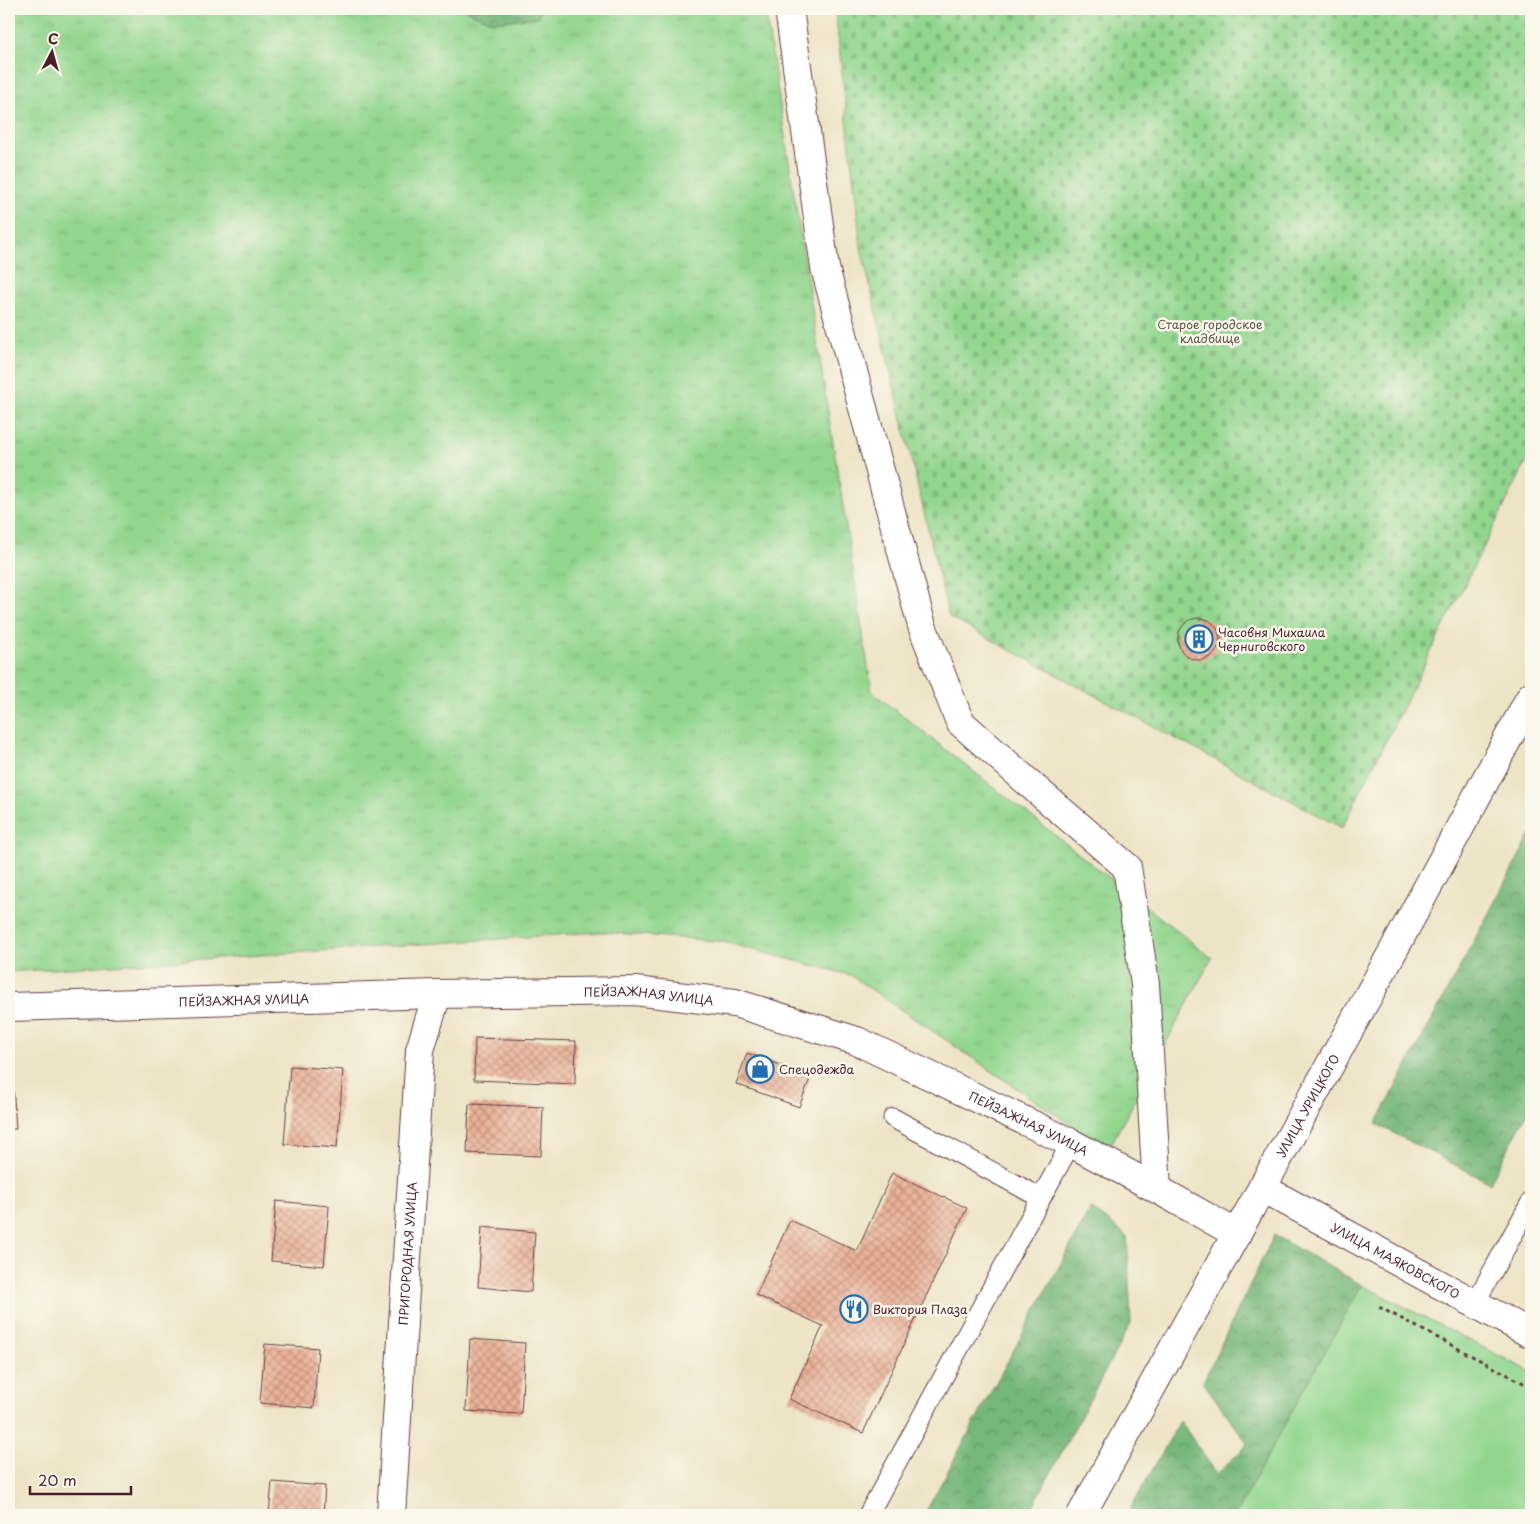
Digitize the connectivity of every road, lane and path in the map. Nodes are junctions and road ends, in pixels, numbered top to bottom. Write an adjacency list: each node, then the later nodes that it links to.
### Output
1 (789, 9): 8 (street)
2 (1531, 696): 7 (street, УЛИЦА УРИЦКОГО)
3 (436, 994): 4 (street, ПЕЙЗАЖНАЯ УЛИЦА); 6 (street, ПЕЙЗАЖНАЯ УЛИЦА); 16 (street, ПРИГОРОДНАЯ УЛИЦА)
4 (9, 1007)
5 (894, 1118): 9 (lane)
6 (1071, 1142): 8 (street, ПЕЙЗАЖНАЯ УЛИЦА); 9 (lane)
7 (1262, 1188): 11 (street, УЛИЦА УРИЦКОГО); 12 (street, УЛИЦА МАЯКОВСКОГО)
8 (1157, 1189): 11 (street, ПЕЙЗАЖНАЯ УЛИЦА)
9 (1041, 1198): 17 (lane)
10 (1531, 1202): 12 (lane)
11 (1236, 1234): 18 (street, УЛИЦА УРИЦКОГО)
12 (1475, 1303): 14 (street, УЛИЦА МАЯКОВСКОГО)
13 (1379, 1307): 15 (path)
14 (1531, 1334)
15 (1531, 1387)
16 (391, 1515)
17 (868, 1515)
18 (1081, 1515)

